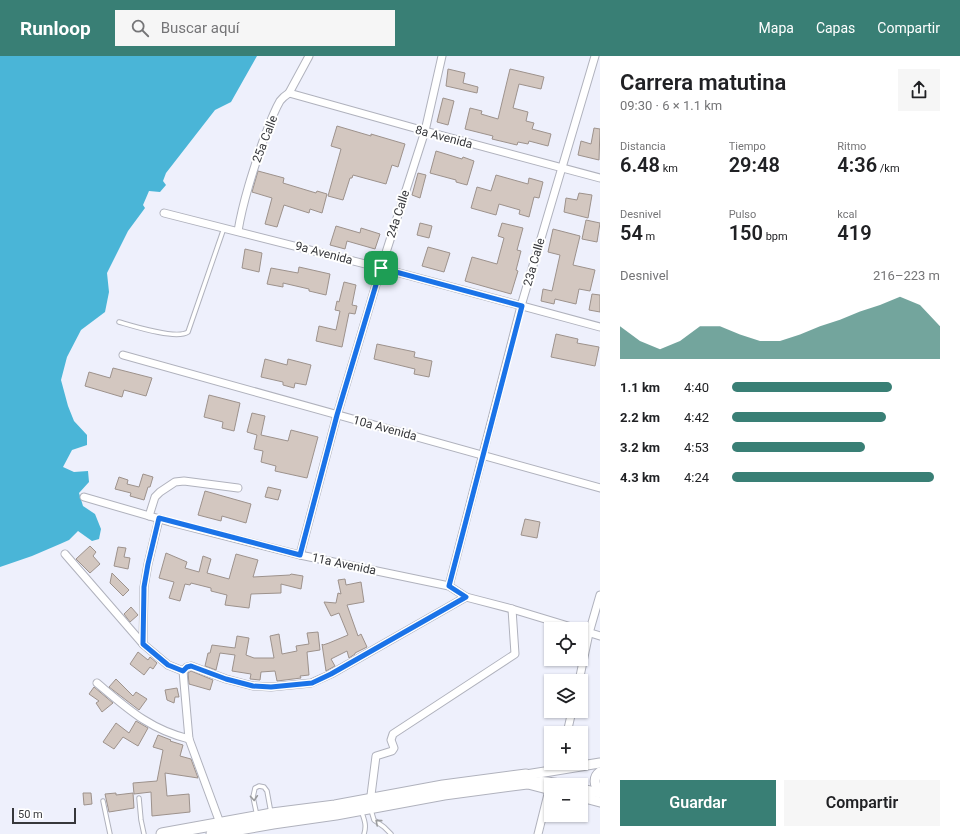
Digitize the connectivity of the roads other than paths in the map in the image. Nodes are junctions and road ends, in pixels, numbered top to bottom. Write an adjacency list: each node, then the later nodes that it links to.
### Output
1 (309, 56): 4 (street, 25a Calle)
2 (442, 56): 5 (street, 24a Calle)
3 (595, 56): 6 (street, 23a Calle)
4 (289, 93): 5 (street, 8a Avenida); 10 (street, 25a Calle)
5 (425, 132): 6 (street, 8a Avenida); 11 (street, 24a Calle)
6 (561, 168): 7 (street, 8a Avenida); 12 (street, 23a Calle)
7 (600, 178)
8 (164, 213): 9 (street, 9a Avenida)
9 (224, 228): 10 (street, 9a Avenida); 13 (lane)
10 (238, 231): 11 (street, 9a Avenida)
11 (381, 268): 12 (street, 9a Avenida); 16 (street, 24a Calle)
12 (522, 306): 14 (street, 9a Avenida); 17 (street, 23a Calle)
13 (118, 322)
14 (600, 327)
15 (123, 355): 16 (street, 10a Avenida)
16 (337, 415): 17 (street, 10a Avenida); 24 (street, 24a Calle)
17 (483, 455): 19 (street, 10a Avenida); 25 (street, 23a Calle)
18 (238, 488): 21 (street)
19 (600, 488)
20 (84, 497): 21 (street, 11a Avenida)
21 (149, 516): 22 (street, 11a Avenida)
22 (159, 518): 24 (street, 11a Avenida); 32 (street)
23 (65, 554): 32 (street)
24 (300, 555): 25 (street, 11a Avenida)
25 (449, 586): 27 (street, 11a Avenida)
26 (600, 595): 30 (street)
27 (466, 597): 28 (street, 11a Avenida); 33 (street)
28 (512, 609): 29 (street, 11a Avenida); 49 (street)
29 (555, 622)
30 (589, 633): 31 (street); 34 (street)
31 (600, 636)
32 (143, 644): 33 (street)
33 (183, 671): 36 (street)
34 (580, 674)
35 (97, 683): 36 (street)
36 (189, 739): 53 (street)
37 (600, 763): 38 (main road)
38 (588, 764)
39 (550, 770): 41 (main road)
40 (600, 772): 44 (main road)
41 (526, 779): 42 (main road); 49 (main road)
42 (544, 785)
43 (588, 790): 44 (main road)
44 (600, 792)
45 (139, 798): 56 (lane)
46 (588, 799): 48 (main road)
47 (103, 802): 55 (lane)
48 (600, 802)
49 (365, 804): 51 (main road); 58 (main road); 59 (lane); 60 (lane, one-way to 49)
50 (544, 810): 61 (street)
51 (272, 814): 52 (main road); 52 (lane, one-way to 52)
52 (257, 818): 53 (main road)
53 (220, 823): 54 (main road)
54 (190, 832): 57 (main road)
55 (110, 834)
56 (144, 834)
57 (162, 834)
58 (212, 834)
59 (364, 834)
60 (391, 834)
61 (538, 834)

